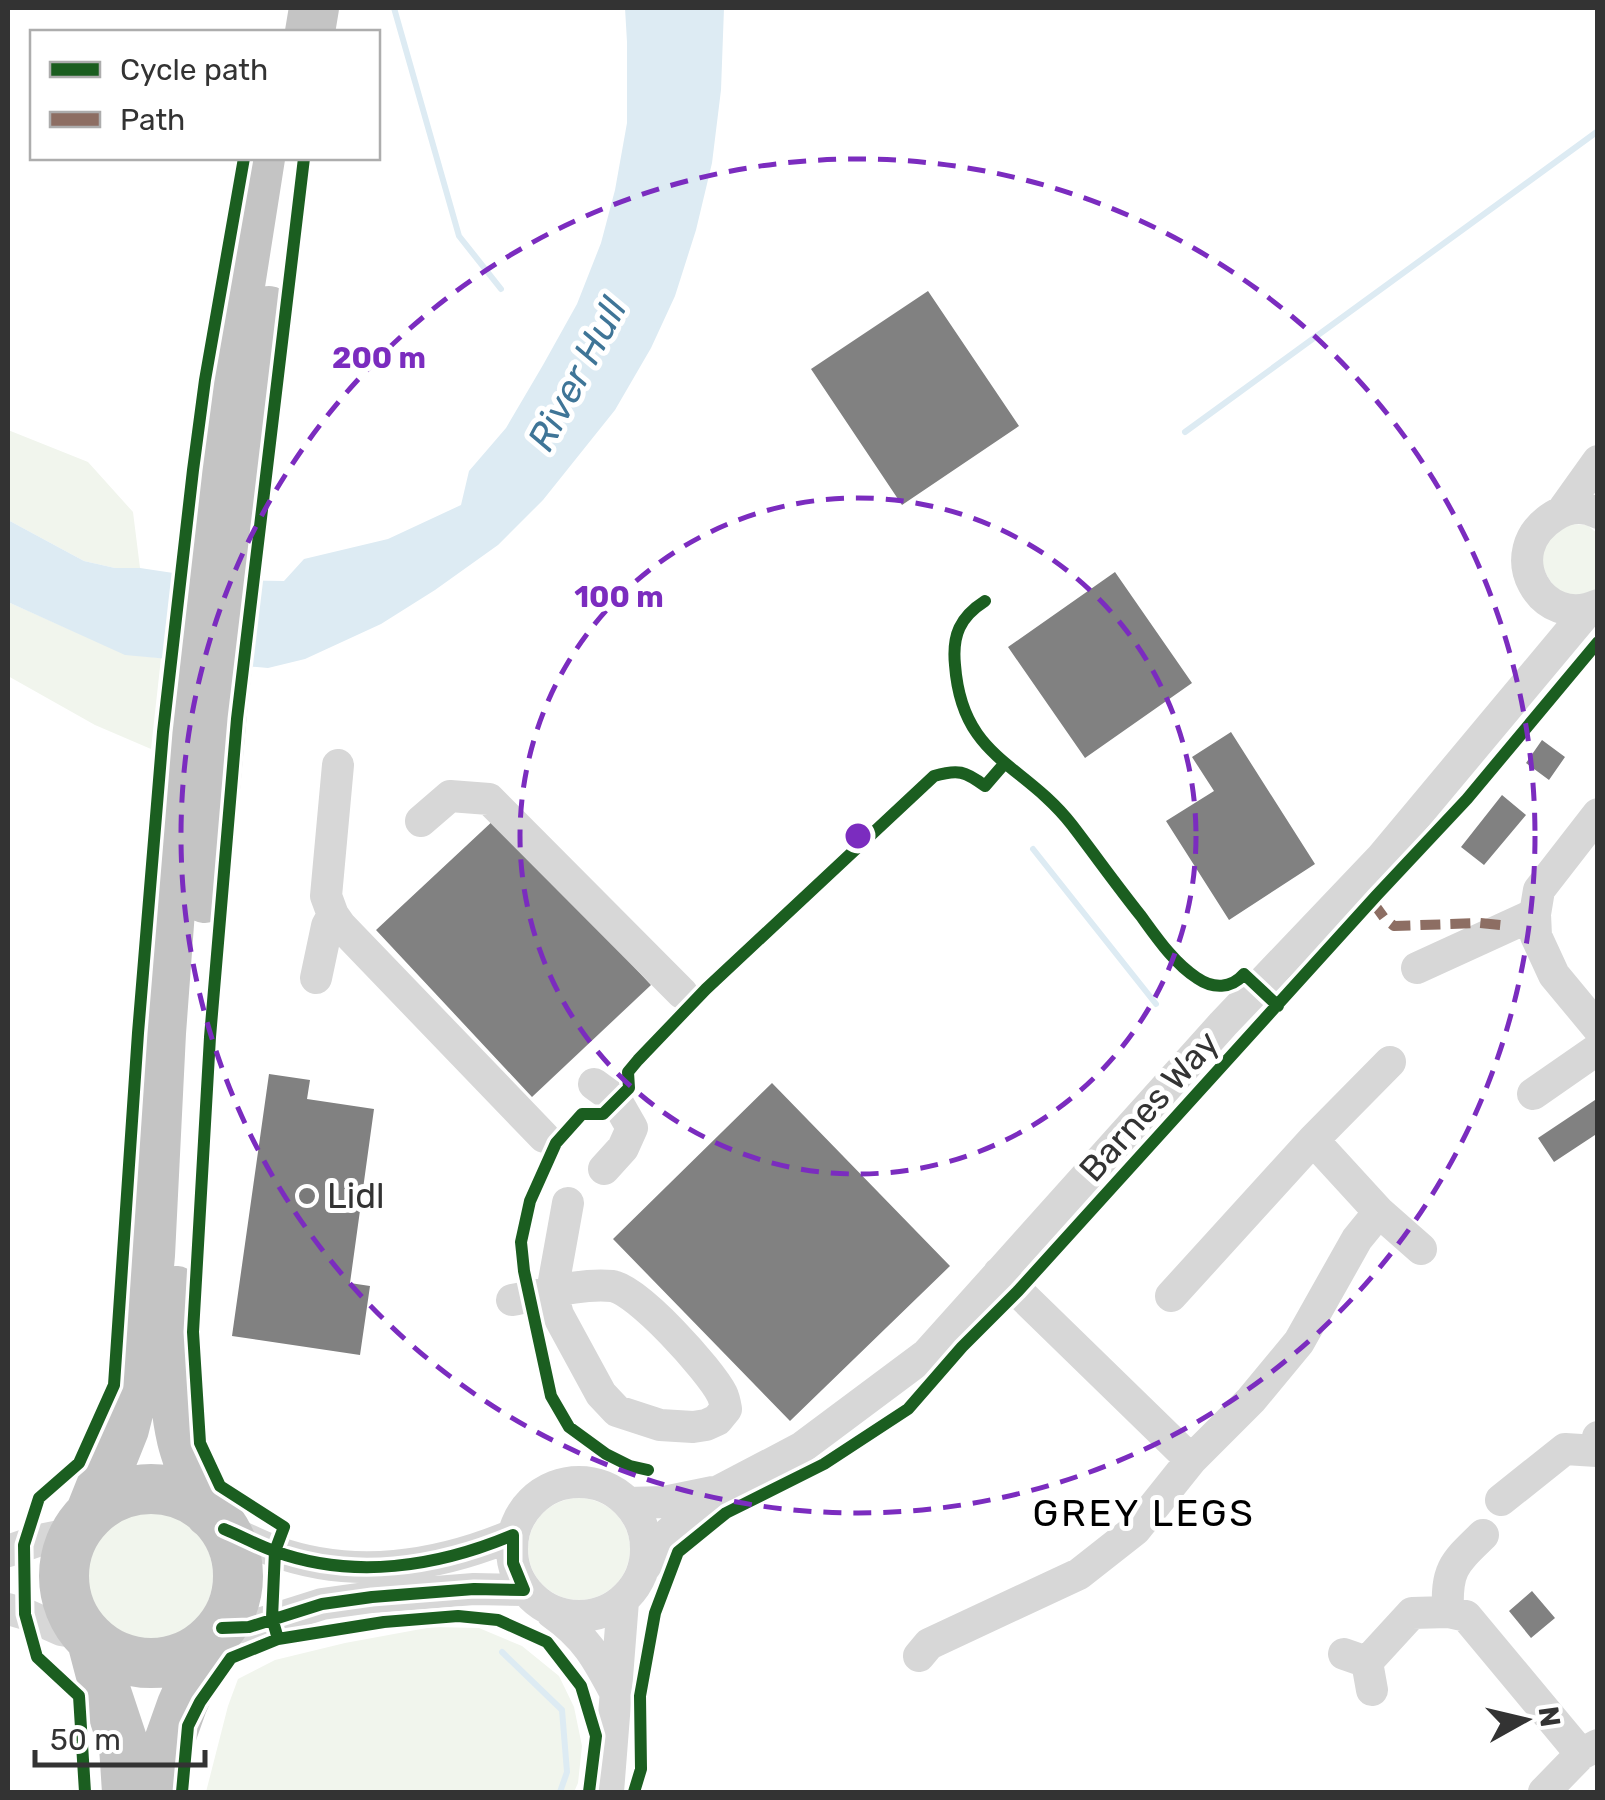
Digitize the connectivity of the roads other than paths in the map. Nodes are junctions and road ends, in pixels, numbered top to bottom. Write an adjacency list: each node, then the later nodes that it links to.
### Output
1 (260, 160): 3 (highway)
2 (290, 160): 3 (highway)
3 (235, 431): 39 (highway); 40 (highway)
4 (1598, 460): 5 (street)
5 (1563, 510): 6 (street); 7 (street)
6 (1598, 513)
7 (1552, 604): 8 (street); 9 (street, Barnes Way)
8 (1593, 607): 9 (street, Barnes Way)
9 (1538, 672): 29 (street, Barnes Way)
10 (338, 765): 14 (street)
11 (1598, 814): 13 (street)
12 (421, 821): 17 (street)
13 (1535, 914): 15 (street); 18 (street)
14 (333, 915): 16 (street); 23 (street)
15 (1418, 968)
16 (316, 978)
17 (682, 993)
18 (1598, 1028)
19 (1598, 1049): 22 (street)
20 (1390, 1062): 24 (street)
21 (594, 1084): 25 (street)
22 (1533, 1094)
23 (544, 1137)
24 (1313, 1140): 27 (street); 31 (street)
25 (604, 1169)
26 (568, 1203): 30 (street)
27 (1380, 1212): 28 (street); 35 (street)
28 (1421, 1249)
29 (998, 1273): 35 (street); 36 (street, Barnes Way)
30 (552, 1292): 30 (street); 32 (street)
31 (1172, 1296)
32 (512, 1300)
33 (1598, 1438): 34 (street)
34 (1586, 1451): 37 (street)
35 (1190, 1460): 51 (street)
36 (719, 1491): 38 (street, Barnes Way); 44 (street, Barnes Way)
37 (1501, 1500)
38 (628, 1503): 41 (street); 44 (street)
39 (217, 1521): 40 (highway); 41 (street); 49 (highway)
40 (82, 1524): 43 (street); 50 (highway)
41 (513, 1535): 45 (street)
42 (1484, 1535): 48 (street)
43 (8, 1552)
44 (644, 1568): 46 (street)
45 (536, 1600): 46 (street); 49 (street); 53 (street)
46 (623, 1602): 53 (street)
47 (8, 1609): 50 (street)
48 (1448, 1612): 52 (street); 54 (street)
49 (217, 1633): 50 (highway); 56 (highway)
50 (89, 1638): 55 (highway)
51 (919, 1656)
52 (1361, 1669)
53 (616, 1694): 57 (street)
54 (1589, 1749): 58 (street)
55 (127, 1792)
56 (161, 1792)
57 (608, 1792)
58 (1544, 1792)

